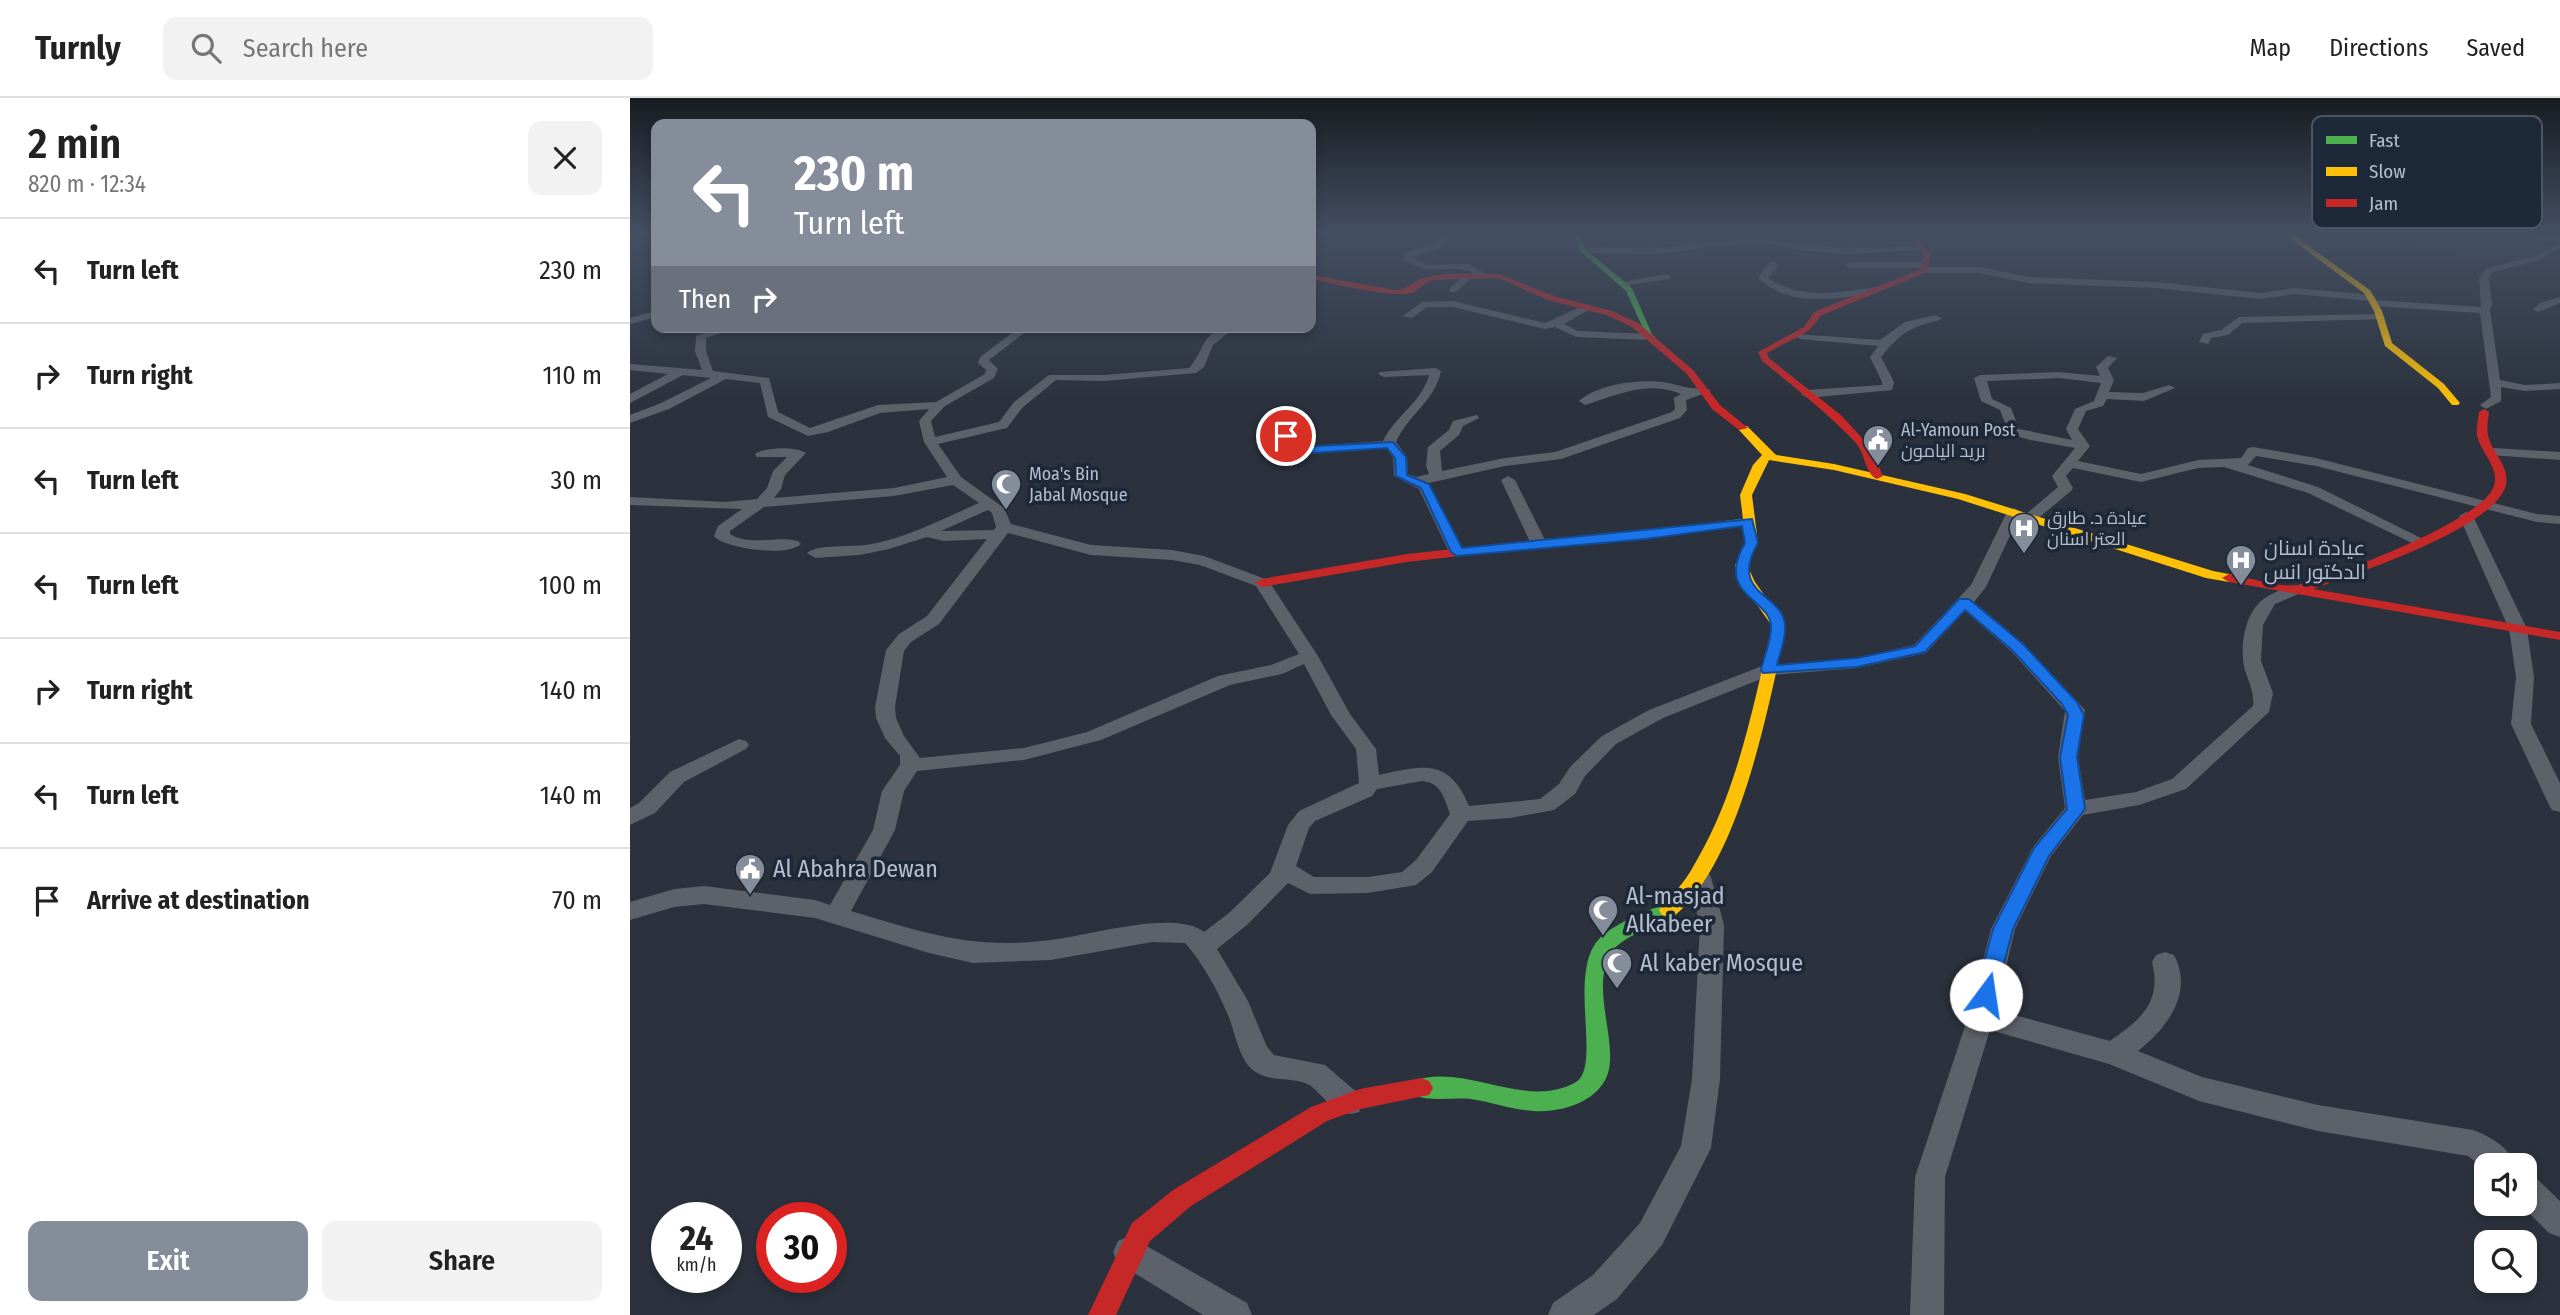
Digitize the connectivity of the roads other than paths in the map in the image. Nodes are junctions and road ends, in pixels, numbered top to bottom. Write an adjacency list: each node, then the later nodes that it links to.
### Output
1 (1536, 291): 11 (street)
2 (1627, 291): 23 (street)
3 (1783, 291): 4 (street)
4 (1837, 291)
5 (1864, 291): 22 (street)
6 (2211, 291): 10 (street)
7 (2364, 291): 10 (street)
8 (2485, 291): 13 (street)
9 (2559, 296): 12 (street)
10 (2375, 306): 13 (street); 25 (street); 42 (street)
11 (1587, 307): 18 (street); 23 (street)
12 (2538, 309)
13 (2485, 310): 33 (street)
14 (651, 315): 17 (street)
15 (1408, 316): 18 (street)
16 (1937, 318): 24 (street)
17 (630, 321)
18 (1556, 324): 23 (street)
19 (712, 333): 29 (street)
20 (1019, 333): 41 (street)
21 (1220, 333): 46 (street)
22 (1800, 335): 24 (street); 37 (street)
23 (1651, 337): 36 (street)
24 (1884, 342): 37 (street)
25 (2204, 342)
26 (2112, 358): 32 (street)
27 (630, 367): 28 (street)
28 (682, 371): 29 (street); 39 (street)
29 (709, 374): 31 (street)
30 (1384, 374): 47 (street)
31 (723, 376): 41 (street); 44 (street)
32 (2108, 380): 38 (street); 48 (street)
33 (2497, 383): 35 (street); 42 (street)
34 (2169, 388): 38 (street)
35 (2551, 390)
36 (1698, 392): 40 (street); 51 (street); 55 (street)
37 (1807, 394): 56 (street)
38 (2102, 395): 48 (street)
39 (630, 399)
40 (1585, 401)
41 (939, 405): 46 (street)
42 (2485, 408): 49 (street)
43 (1473, 418): 55 (street)
44 (630, 419)
45 (1289, 427): 47 (street)
46 (930, 442): 57 (street)
47 (1390, 444): 59 (street)
48 (2083, 446): 53 (street)
49 (2494, 452): 52 (street); 63 (street)
50 (762, 454): 61 (street)
51 (1768, 456): 56 (street); 67 (street)
52 (2560, 456)
53 (2069, 463): 54 (street); 64 (street)
54 (2226, 463): 63 (street); 70 (street)
55 (1437, 476): 59 (street)
56 (1877, 476): 64 (street)
57 (956, 480): 61 (street); 62 (street)
58 (1508, 480): 72 (street)
59 (1417, 481): 73 (street)
60 (630, 501): 61 (street)
61 (762, 502): 71 (street)
62 (988, 504): 68 (street); 69 (street)
63 (2485, 505): 65 (street); 66 (street)
64 (2023, 515): 76 (street); 77 (street)
65 (2466, 516): 70 (street); 78 (street)
66 (2560, 520)
67 (1748, 522): 72 (street); 81 (street)
68 (1001, 530): 69 (street); 75 (street); 83 (street)
69 (926, 531): 74 (street)
70 (2419, 541): 76 (street)
71 (793, 544)
72 (1539, 544): 73 (street)
73 (1457, 552): 75 (street)
74 (814, 554)
75 (1262, 583): 80 (street)
76 (2297, 589): 78 (street); 86 (street)
77 (1964, 602): 81 (street); 86 (street)
78 (2518, 629): 79 (street); 85 (street)
79 (2560, 636)
80 (1309, 656): 83 (street); 84 (street)
81 (1768, 670): 87 (street); 90 (street)
82 (739, 745): 88 (street)
83 (910, 765): 92 (street)
84 (1370, 784): 87 (street); 89 (street)
85 (2560, 805)
86 (2076, 809): 95 (street)
87 (1461, 814): 89 (street)
88 (630, 818)
89 (1285, 870): 93 (street)
90 (1699, 877): 97 (street); 104 (street)
91 (630, 911): 92 (street)
92 (836, 916): 93 (street)
93 (1203, 947): 97 (street)
94 (2165, 962): 96 (street)
95 (1980, 1017): 96 (street); 105 (street)
96 (2114, 1054): 98 (street)
97 (1349, 1103): 101 (street)
98 (2489, 1153)
99 (2537, 1200): 100 (street)
100 (2560, 1222)
101 (1129, 1252): 102 (street); 103 (street)
102 (1102, 1315)
103 (1235, 1315)
104 (1565, 1315)
105 (1927, 1315)

